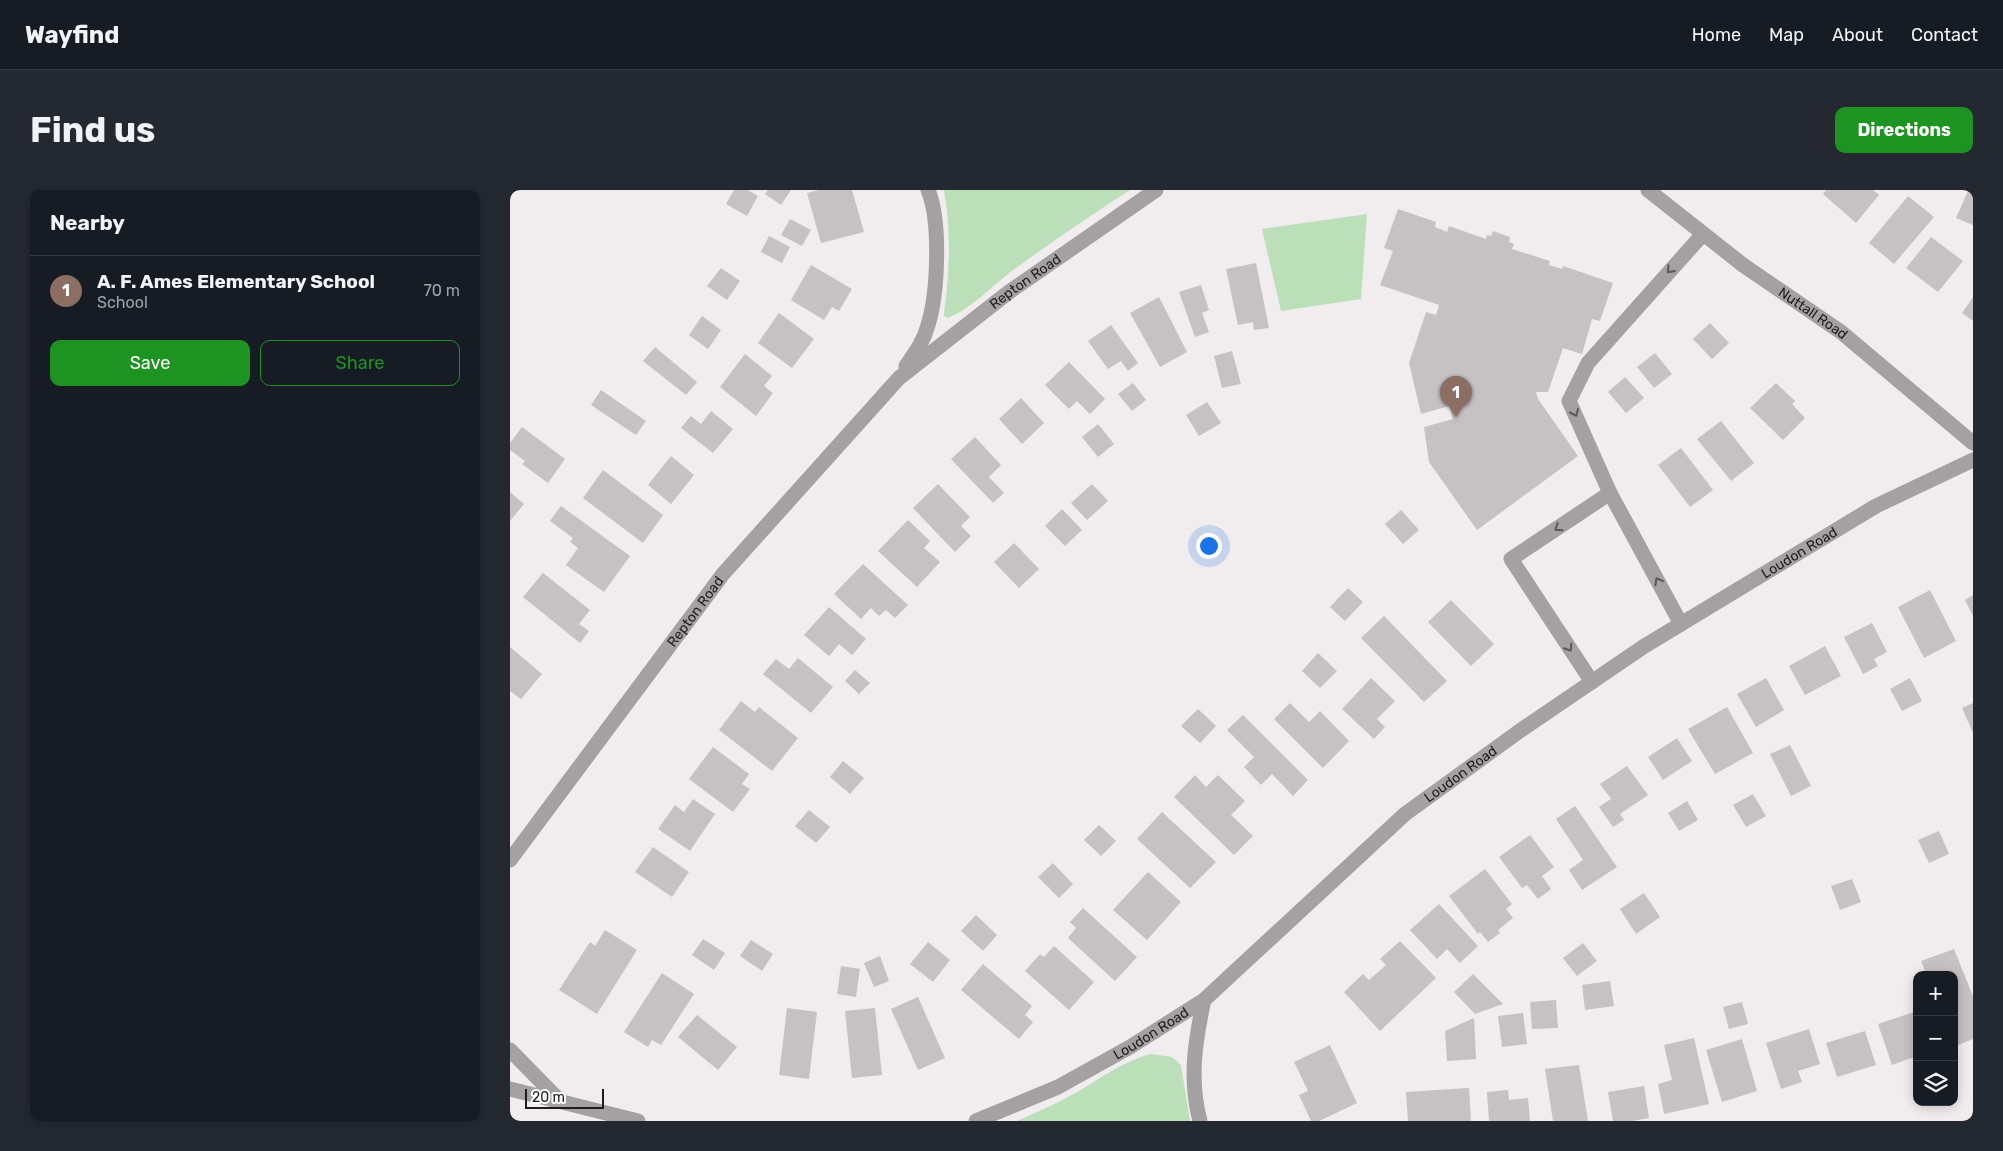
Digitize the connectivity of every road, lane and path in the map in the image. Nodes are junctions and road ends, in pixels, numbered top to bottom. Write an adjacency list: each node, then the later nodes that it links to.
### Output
1 (928, 190): 5 (street, Repton Road)
2 (1156, 190): 5 (street, Repton Road)
3 (1648, 190): 4 (street, Nuttall Road)
4 (1703, 234): 6 (street, Nuttall Road); 8 (street, one-way to 8)
5 (899, 378): 11 (street, Repton Road)
6 (1973, 443)
7 (1973, 460): 9 (street, Loudon Road)
8 (1610, 493): 9 (street, one-way to 8); 10 (street, one-way to 10)
9 (1681, 624): 10 (street, Loudon Road)
10 (1592, 682): 12 (street, Loudon Road)
11 (510, 860)
12 (1204, 1000): 17 (street, Loudon Road); 18 (street)
13 (510, 1050): 15 (street)
14 (510, 1089): 15 (street)
15 (560, 1101): 16 (street)
16 (638, 1121)
17 (976, 1121)
18 (1200, 1121)

